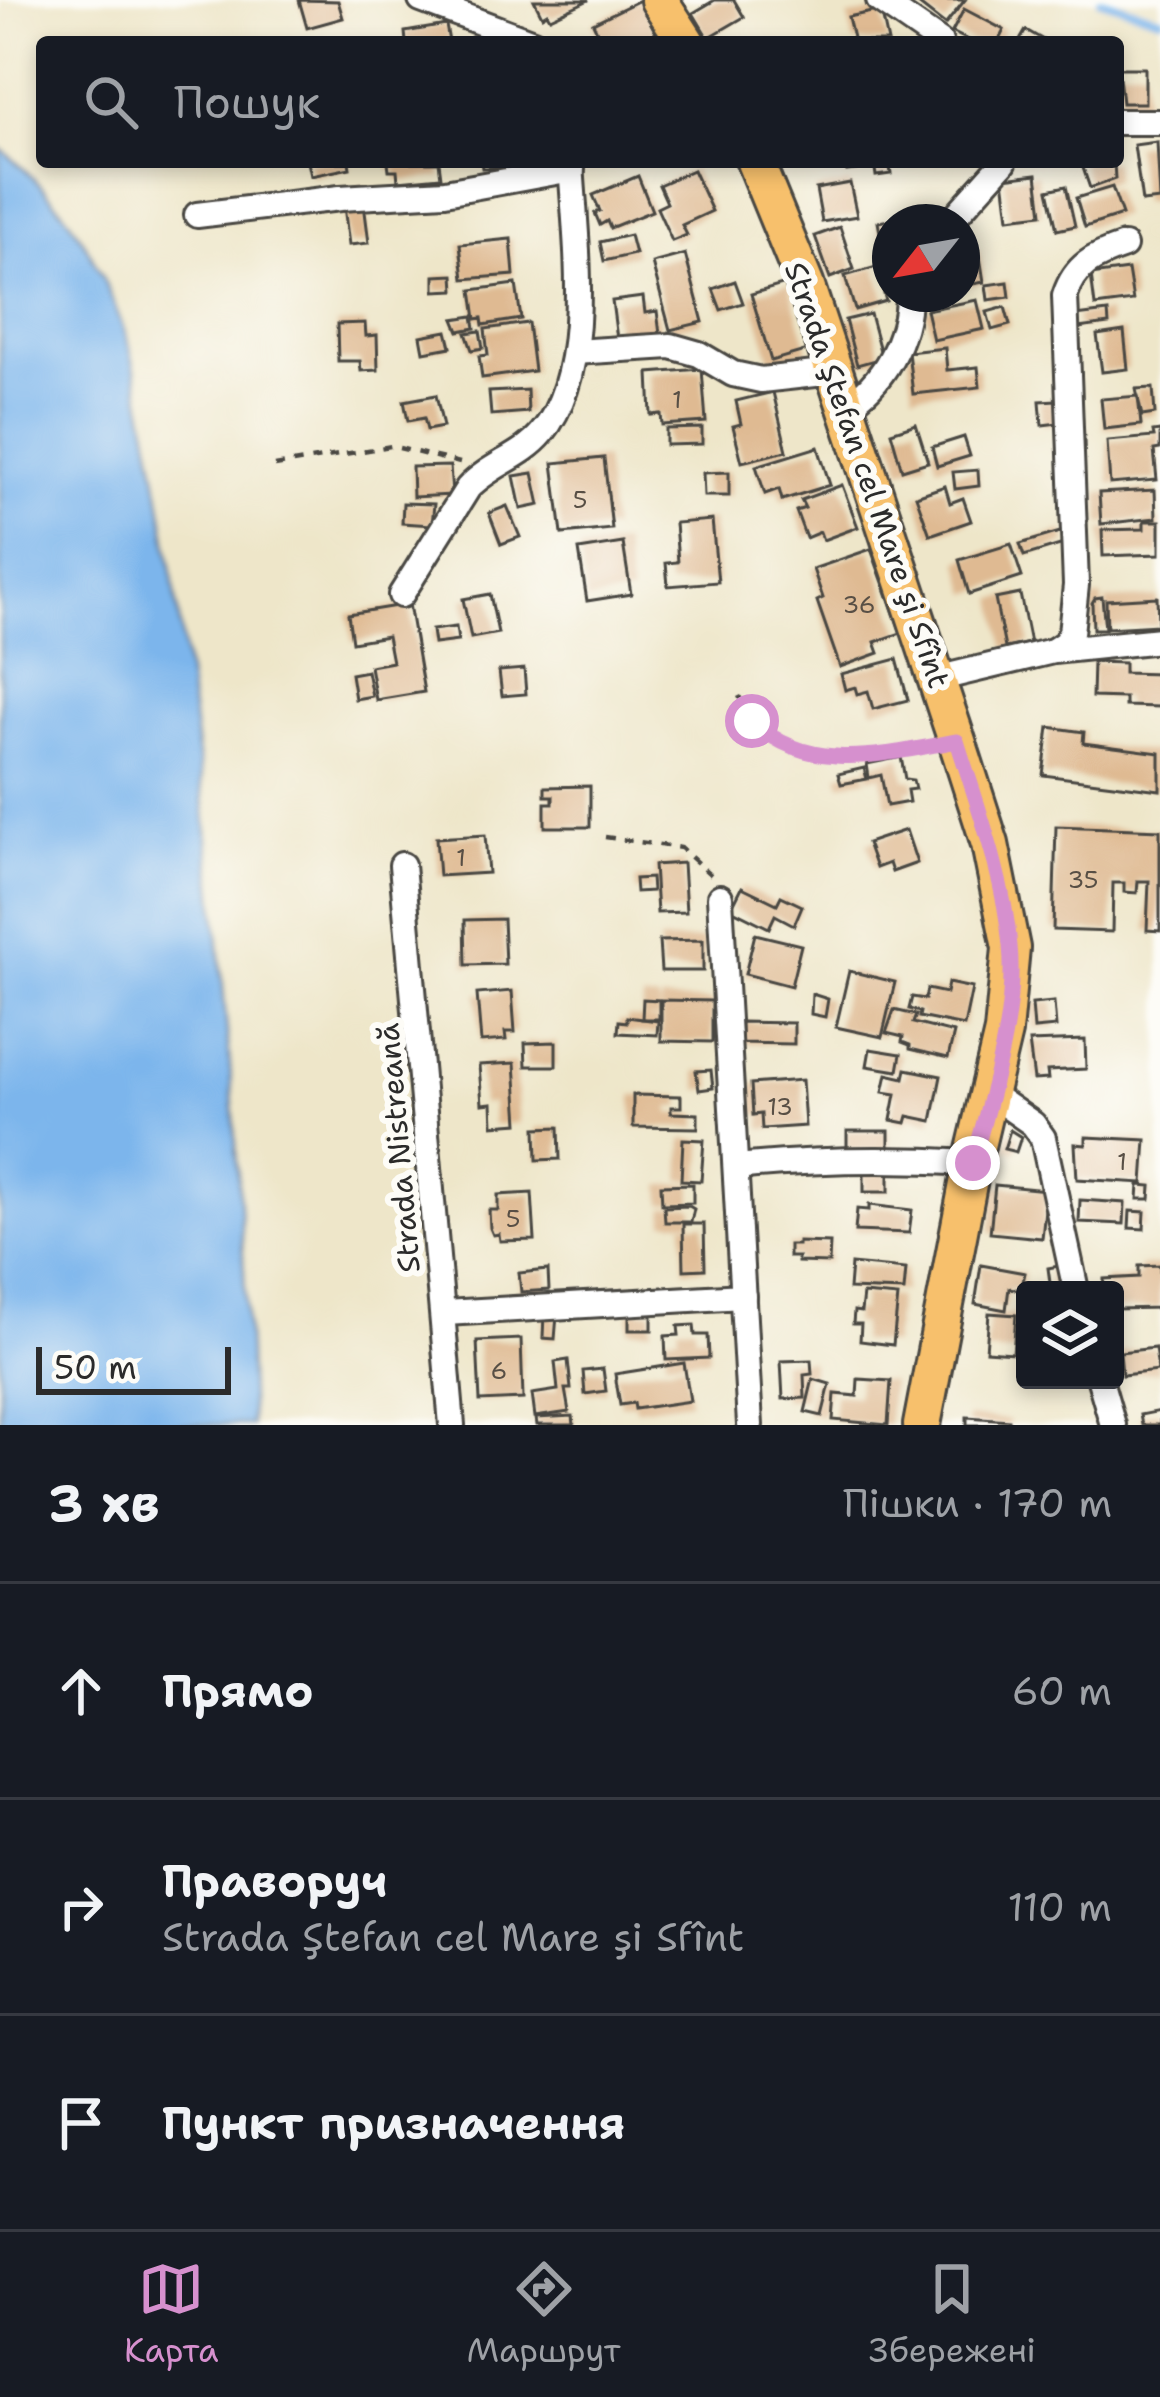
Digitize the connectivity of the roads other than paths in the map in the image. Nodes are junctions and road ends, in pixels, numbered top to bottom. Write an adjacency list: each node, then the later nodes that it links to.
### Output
1 (421, 0): 4 (street)
2 (659, 0): 5 (main road)
3 (879, 0): 6 (street)
4 (517, 36)
5 (682, 36)
6 (931, 36)
7 (1124, 122): 8 (street)
8 (1160, 122)
9 (561, 168): 14 (street)
10 (571, 168): 17 (street)
11 (757, 168): 18 (main road, Strada Ştefan cel Mare şi Sfînt)
12 (999, 168): 13 (street)
13 (966, 204)
14 (197, 215)
15 (1124, 246): 22 (street)
16 (908, 312): 19 (street)
17 (574, 352): 18 (street); 20 (street)
18 (833, 372): 19 (main road, Strada Ştefan cel Mare şi Sfînt)
19 (845, 407): 23 (main road, Strada Ştefan cel Mare şi Sfînt)
20 (401, 595)
21 (1160, 640): 22 (street)
22 (1053, 651): 23 (street)
23 (936, 679): 26 (main road, Strada Ştefan cel Mare şi Sfînt)
24 (402, 865): 31 (street, Strada Nistreană)
25 (720, 897): 28 (street)
26 (990, 1094): 27 (main road, Strada Ştefan cel Mare şi Sfînt); 29 (street)
27 (973, 1163): 28 (street); 35 (main road, Strada Ştefan cel Mare şi Sfînt)
28 (736, 1167): 30 (street)
29 (1074, 1281)
30 (743, 1296): 31 (street); 34 (street)
31 (445, 1312): 33 (street, Strada Nistreană)
32 (1103, 1389): 36 (street)
33 (452, 1425)
34 (750, 1425)
35 (922, 1425)
36 (1113, 1425)

